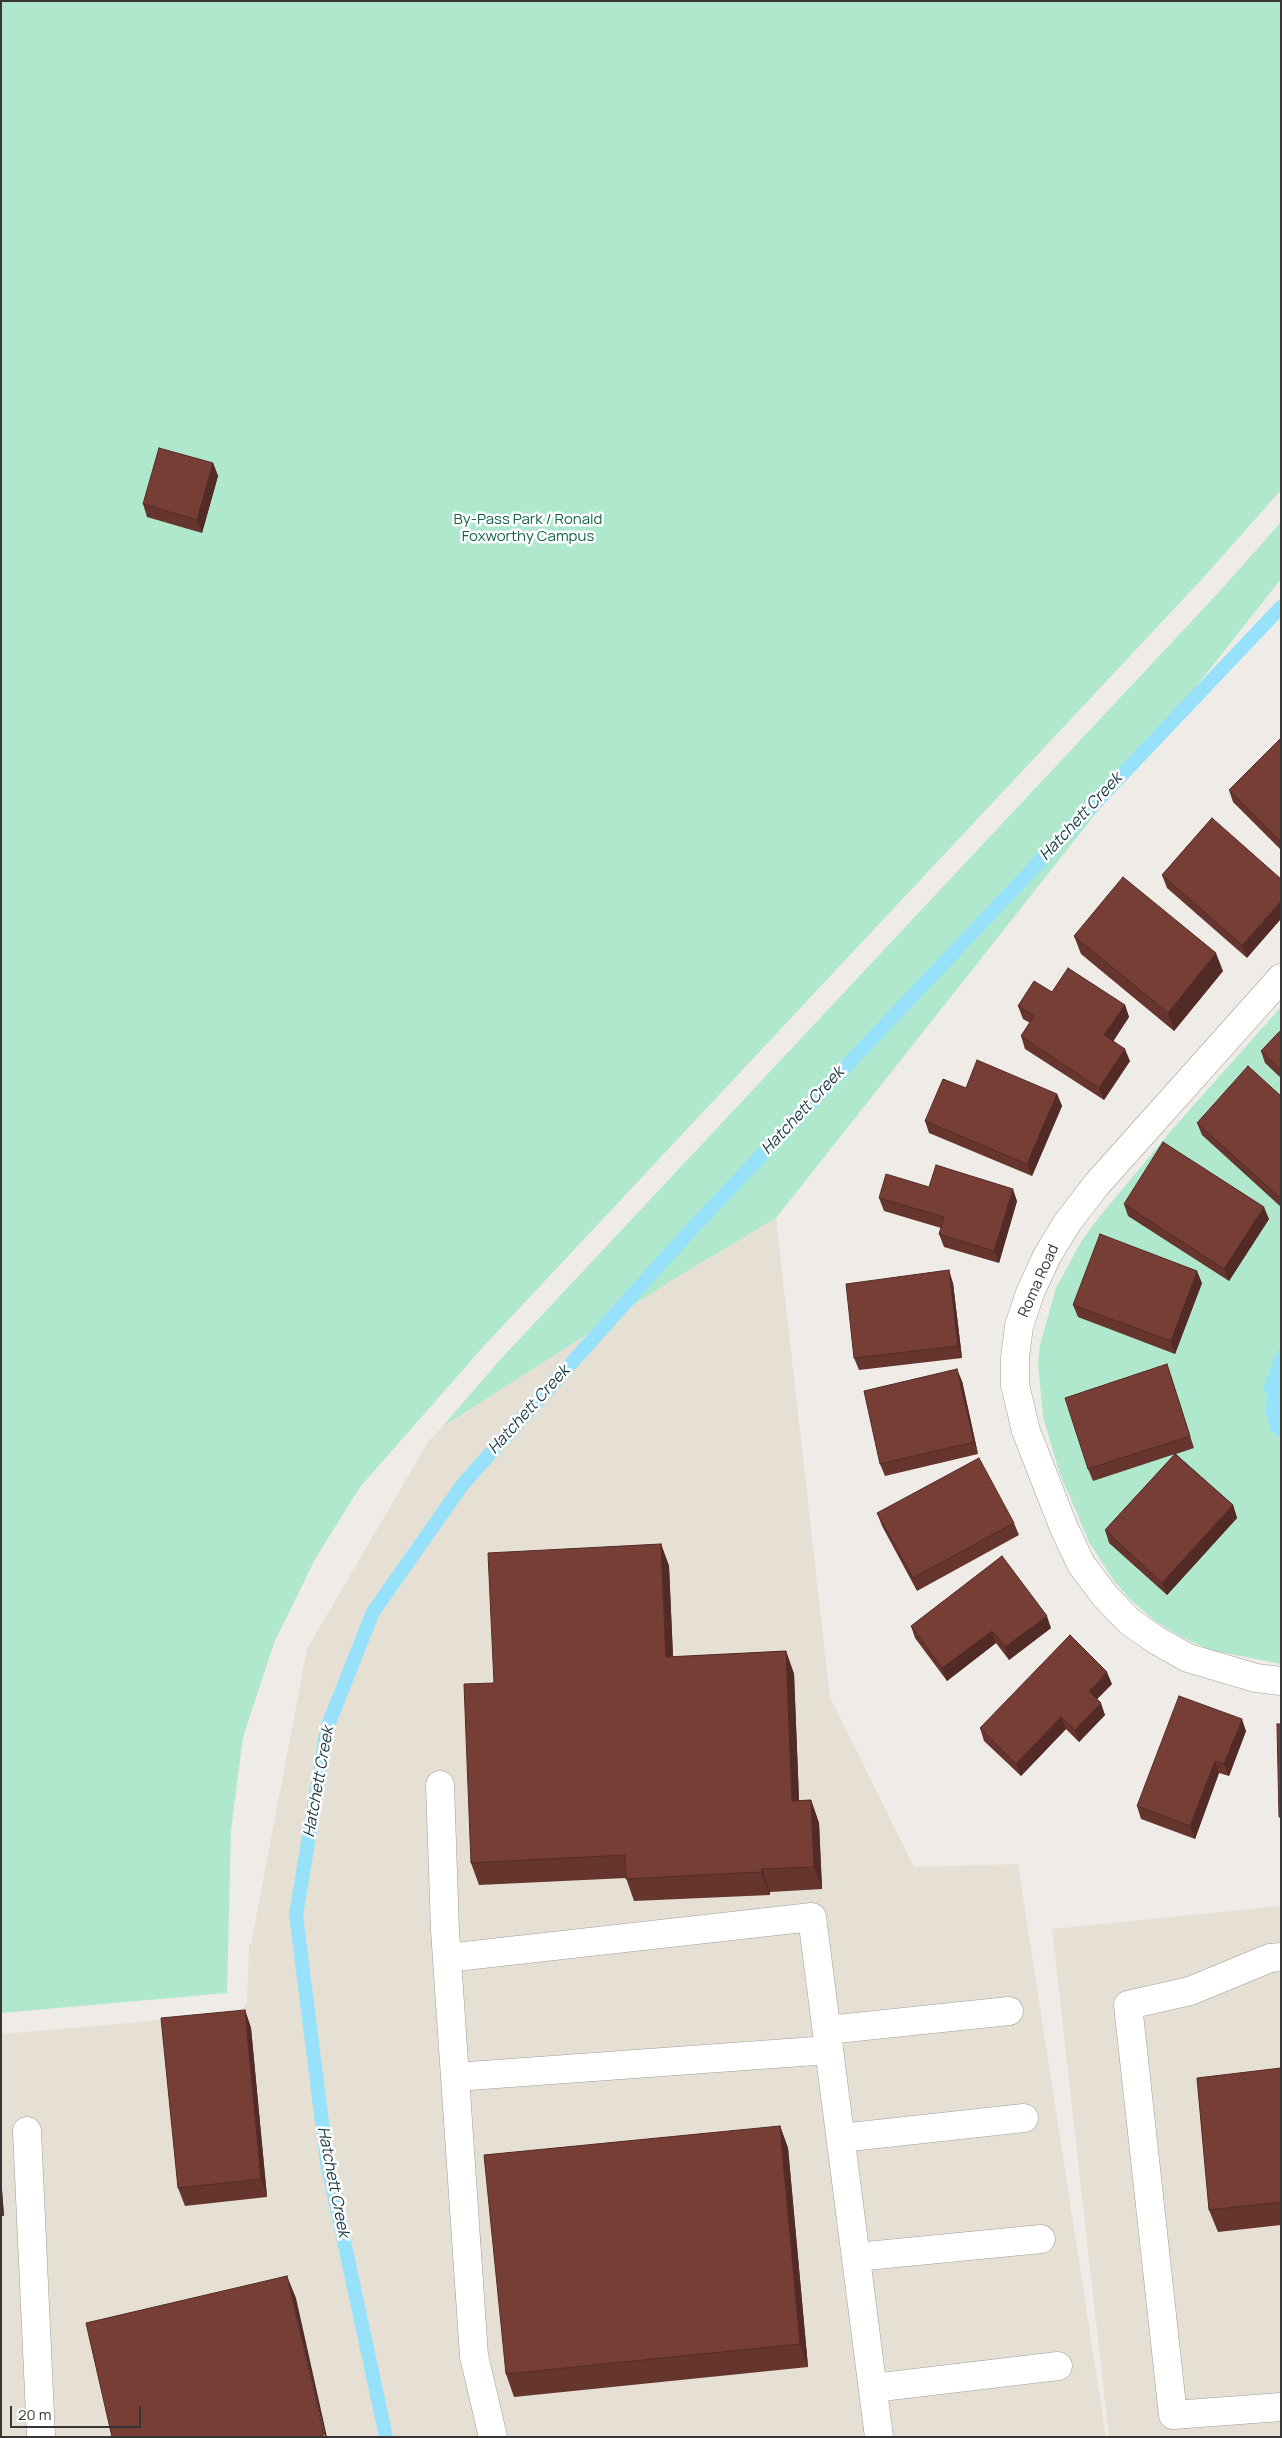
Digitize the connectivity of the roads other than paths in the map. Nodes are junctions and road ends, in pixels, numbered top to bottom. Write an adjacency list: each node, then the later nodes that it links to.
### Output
1 (1281, 978): 2 (street, Roma Road)
2 (1281, 1681)
3 (440, 1786): 5 (street)
4 (1281, 1957): 16 (street)
5 (447, 1958): 7 (street); 8 (street)
6 (1009, 2011): 7 (street)
7 (828, 2040): 8 (street); 11 (street)
8 (455, 2077): 18 (street)
9 (1024, 2118): 11 (street)
10 (27, 2131): 17 (street)
11 (841, 2138): 13 (street)
12 (1041, 2238): 13 (street)
13 (856, 2257): 15 (street)
14 (1058, 2366): 15 (street)
15 (873, 2388): 19 (street)
16 (1281, 2406)
17 (41, 2437)
18 (492, 2437)
19 (879, 2437)

